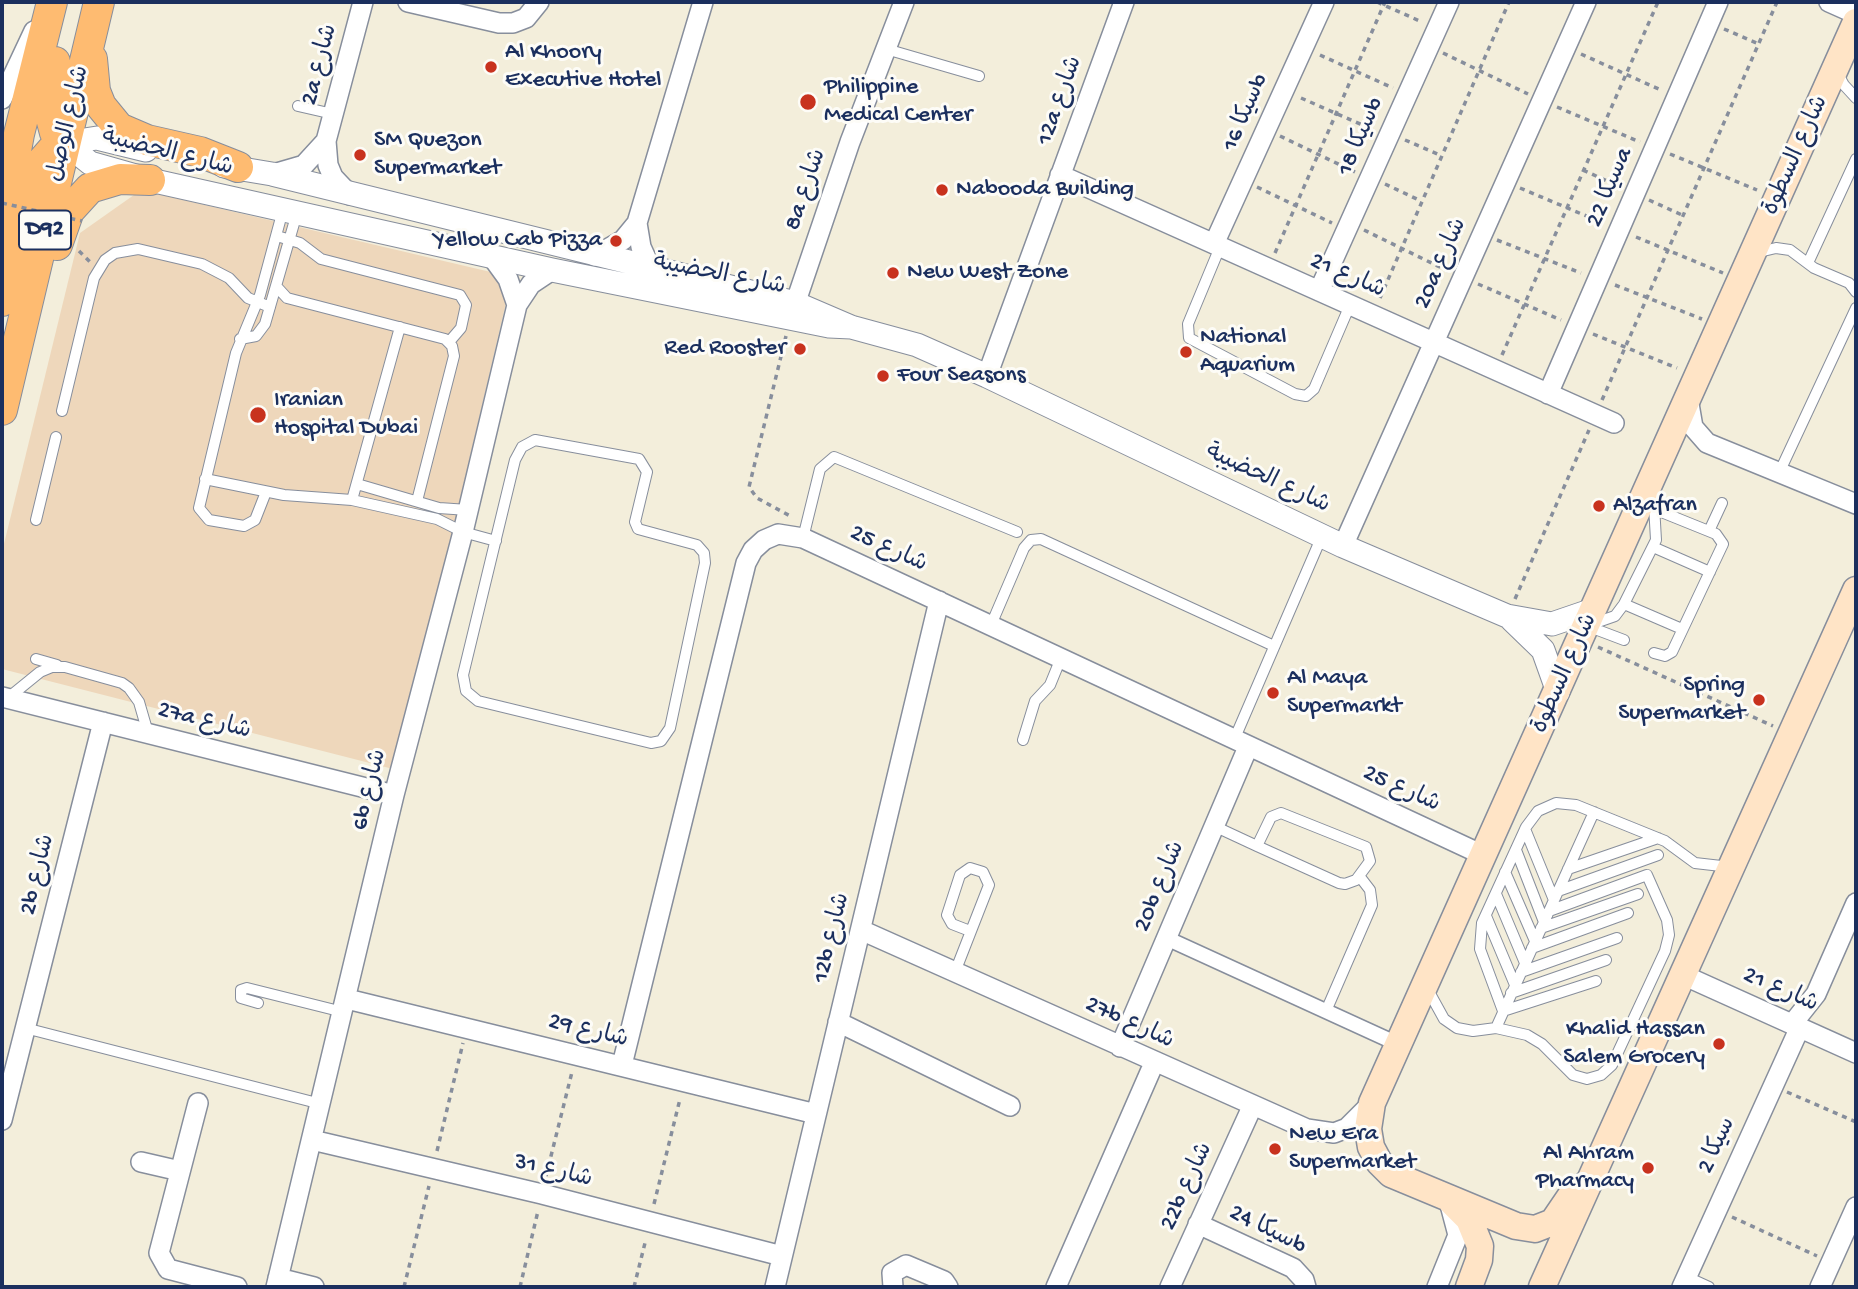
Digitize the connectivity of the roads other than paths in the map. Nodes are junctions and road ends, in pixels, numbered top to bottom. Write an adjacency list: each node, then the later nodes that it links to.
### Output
1 (59, 2): 21 (street); 25 (main road); 32 (main road, شارع الوصل / D92)
2 (99, 2): 16 (main road, شارع الوصل)
3 (363, 2): 23 (street, 2a شارع)
4 (408, 2): 5 (street)
5 (539, 2)
6 (703, 2): 34 (street)
7 (904, 2): 17 (street, 8a شارع)
8 (1124, 2): 29 (street, 12a شارع)
9 (1324, 2): 37 (street, سيكا 16b)
10 (1449, 2): 45 (street, سيكا 18b)
11 (1587, 2): 57 (street, 20a شارع)
12 (1718, 2): 60 (street, سيكا 22a)
13 (1829, 2): 14 (street)
14 (1856, 14)
15 (1856, 22): 18 (main road, شارع السطوة)
16 (92, 30): 25 (main road, شارع الوصل); 27 (main road)
17 (885, 49): 19 (lane); 53 (street, 8a شارع)
18 (1836, 68): 20 (lane); 38 (main road, شارع السطوة)
19 (979, 76)
20 (1856, 98)
21 (2, 99)
22 (298, 106): 23 (lane)
23 (333, 114): 24 (street, 2a شارع)
24 (326, 141): 28 (street, 2a شارع); 31 (street, 2a شارع)
25 (65, 143): 27 (street, شارع الحضيبة); 30 (street, شارع الحضيبة); 52 (main road)
26 (1856, 159): 41 (lane)
27 (238, 167): 28 (street, شارع الحضيبة)
28 (272, 174): 31 (street, شارع الحضيبة)
29 (1060, 175): 37 (street, شارع 21); 58 (street, 12a شارع)
30 (150, 180): 33 (street, شارع الحضيبة); 52 (main road)
31 (342, 194): 33 (street); 39 (street, شارع الحضيبة)
32 (3, 209)
33 (291, 210): 35 (lane); 36 (lane); 40 (street, شارع الحضيبة)
34 (638, 223): 39 (street); 43 (street)
35 (276, 236): 36 (lane); 47 (lane)
36 (290, 239): 44 (lane); 56 (lane)
37 (1217, 245): 45 (street, شارع 21); 49 (lane)
38 (1753, 253): 41 (lane); 59 (main road, شارع السطوة)
39 (595, 256): 43 (street, شارع الحضيبة)
40 (492, 257): 42 (street, شارع الحضيبة); 48 (street)
41 (1808, 263): 46 (lane)
42 (552, 270): 48 (street, 6b شارع); 53 (street, شارع الحضيبة)
43 (651, 270): 53 (street, شارع الحضيبة)
44 (276, 286): 50 (lane); 54 (lane)
45 (1319, 291): 49 (street, شارع 21)
46 (1856, 292)
47 (257, 302): 50 (lane); 55 (lane); 62 (lane)
48 (517, 305): 74 (street, 6b شارع)
49 (1350, 305): 57 (street, شارع 21)
50 (270, 307): 55 (lane)
51 (1856, 308): 65 (lane)
52 (13, 309): 61 (main road)
53 (793, 310): 58 (street, شارع الحضيبة)
54 (400, 327): 56 (lane); 67 (lane)
55 (240, 340): 66 (lane)
56 (449, 342): 71 (lane)
57 (1434, 342): 60 (street, شارع 21); 82 (street, 20a شارع)
58 (987, 376): 79 (street, شارع الحضيبة)
59 (1693, 387): 65 (street); 69 (main road, شارع السطوة)
60 (1548, 394): 63 (street, شارع 21)
61 (2, 410)
62 (62, 411)
63 (1614, 423)
64 (56, 437): 75 (lane)
65 (1779, 473): 73 (street)
66 (205, 479): 68 (lane); 68 (lane)
67 (357, 484): 70 (lane); 71 (lane)
68 (266, 492): 70 (lane)
69 (1652, 496): 76 (lane); 83 (lane); 90 (main road, شارع السطوة)
70 (352, 500): 77 (lane)
71 (417, 501): 74 (lane)
72 (1722, 503): 76 (lane)
73 (1856, 504)
74 (468, 510): 77 (street, 6b شارع)
75 (36, 520)
76 (1709, 531): 84 (lane)
77 (463, 532): 81 (lane); 104 (street, 6b شارع)
78 (1017, 532): 80 (lane)
79 (1322, 536): 82 (street, شارع الحضيبة); 93 (lane)
80 (803, 537): 86 (street, شارع 25); 149 (street, شارع 25)
81 (496, 541): 81 (lane)
82 (1343, 546): 88 (street, شارع الحضيبة)
83 (1653, 547): 84 (lane); 87 (lane)
84 (1710, 572): 91 (lane)
85 (1856, 590): 113 (main road)
86 (939, 601): 89 (street, شارع 25); 125 (street, 12b شارع)
87 (1624, 604): 90 (lane); 91 (lane)
88 (1507, 616): 90 (street, شارع الحضيبة); 98 (street, شارع الحضيبة)
89 (991, 625): 93 (lane); 95 (street, شارع 25)
90 (1587, 625): 92 (lane); 98 (main road, شارع السطوة)
91 (1682, 629): 94 (lane)
92 (1624, 640)
93 (1274, 646): 103 (lane)
94 (1654, 653)
95 (1061, 658): 102 (lane); 103 (street, شارع 25)
96 (36, 659): 97 (lane)
97 (65, 667): 99 (lane); 101 (lane)
98 (1558, 692): 112 (main road, شارع السطوة)
99 (4, 698): 100 (street, 27a شارع)
100 (103, 722): 101 (street, 27a شارع); 143 (street, 2b شارع)
101 (149, 734): 104 (street, 27a شارع)
102 (1023, 740)
103 (1241, 744): 106 (street, 20b شارع); 112 (street, شارع 25)
104 (394, 795): 138 (street, 6b شارع)
105 (1594, 812): 107 (lane); 108 (lane); 114 (lane)
106 (1214, 826): 109 (lane); 128 (street, 20b شارع)
107 (1525, 829): 110 (lane); 119 (lane)
108 (1658, 838): 113 (lane); 114 (lane)
109 (1257, 846): 116 (lane); 116 (lane)
110 (1516, 850): 115 (lane); 124 (lane)
111 (1658, 855): 119 (lane)
112 (1485, 856): 135 (main road, شارع السطوة)
113 (1731, 867): 133 (main road)
114 (1568, 869): 119 (lane)
115 (1505, 872): 117 (lane); 129 (lane)
116 (1360, 877): 139 (lane)
117 (1496, 894): 123 (lane); 131 (lane)
118 (1638, 894): 124 (lane)
119 (1556, 895): 121 (lane)
120 (1856, 904): 142 (street, سيكا 2)
121 (1549, 911): 124 (lane); 144 (lane)
122 (1628, 913): 129 (lane)
123 (1486, 916): 136 (lane); 140 (lane)
124 (1542, 925): 129 (lane)
125 (861, 930): 132 (street, 27b شارع); 141 (street, 12b شارع)
126 (970, 931): 126 (lane); 132 (lane)
127 (1617, 938): 131 (lane)
128 (1166, 939): 139 (street); 146 (street, 20b شارع)
129 (1534, 945): 131 (lane)
130 (1606, 960): 136 (lane)
131 (1523, 968): 136 (lane)
132 (955, 972): 146 (street, 27b شارع)
133 (1683, 975): 142 (street, شارع 21); 160 (main road)
134 (1596, 981): 140 (lane)
135 (1426, 987): 144 (lane); 145 (main road, شارع السطوة)
136 (1513, 989): 140 (lane)
137 (258, 1003): 138 (lane)
138 (346, 1005): 149 (street, شارع 29); 152 (street, 6b شارع)
139 (1326, 1011): 145 (street)
140 (1503, 1011): 144 (lane)
141 (838, 1022): 153 (street); 155 (street, 12b شارع)
142 (1797, 1025): 147 (street, شارع 21); 165 (street, سيكا 2)
143 (25, 1028): 152 (lane); 156 (street, 2b شارع)
144 (1496, 1028)
145 (1400, 1045): 151 (main road, شارع السطوة)
146 (1120, 1047): 148 (street, 27b شارع)
147 (1856, 1053)
148 (1154, 1063): 154 (street, 27b شارع); 172 (street)
149 (622, 1065): 155 (street, شارع 29)
150 (198, 1103): 159 (street)
151 (1372, 1103): 154 (street, 27b شارع); 161 (main road, شارع السطوة)
152 (321, 1104): 157 (street, 6b شارع)
153 (1010, 1106)
154 (1252, 1107): 163 (street, 22b شارع)
155 (816, 1114): 164 (street, 12b شارع)
156 (2, 1121)
157 (312, 1140): 164 (street, شارع 31); 166 (street, 6b شارع)
158 (141, 1161): 159 (street)
159 (180, 1171): 167 (street)
160 (1590, 1181): 161 (main road); 177 (main road)
161 (1448, 1197): 175 (street); 176 (main road, شارع السطوة)
162 (1856, 1207): 179 (street)
163 (1198, 1224): 173 (street, 22b شارع); 174 (street, سيكا 24b)
164 (782, 1256): 169 (street, 12b شارع)
165 (1685, 1282): 178 (lane)
166 (277, 1283): 168 (street)
167 (237, 1287)
168 (314, 1287)
169 (775, 1287)
170 (892, 1287): 171 (street)
171 (947, 1287)
172 (1056, 1287)
173 (1170, 1287)
174 (1306, 1287)
175 (1437, 1287)
176 (1469, 1287)
177 (1542, 1287)
178 (1709, 1287)
179 (1820, 1287)

